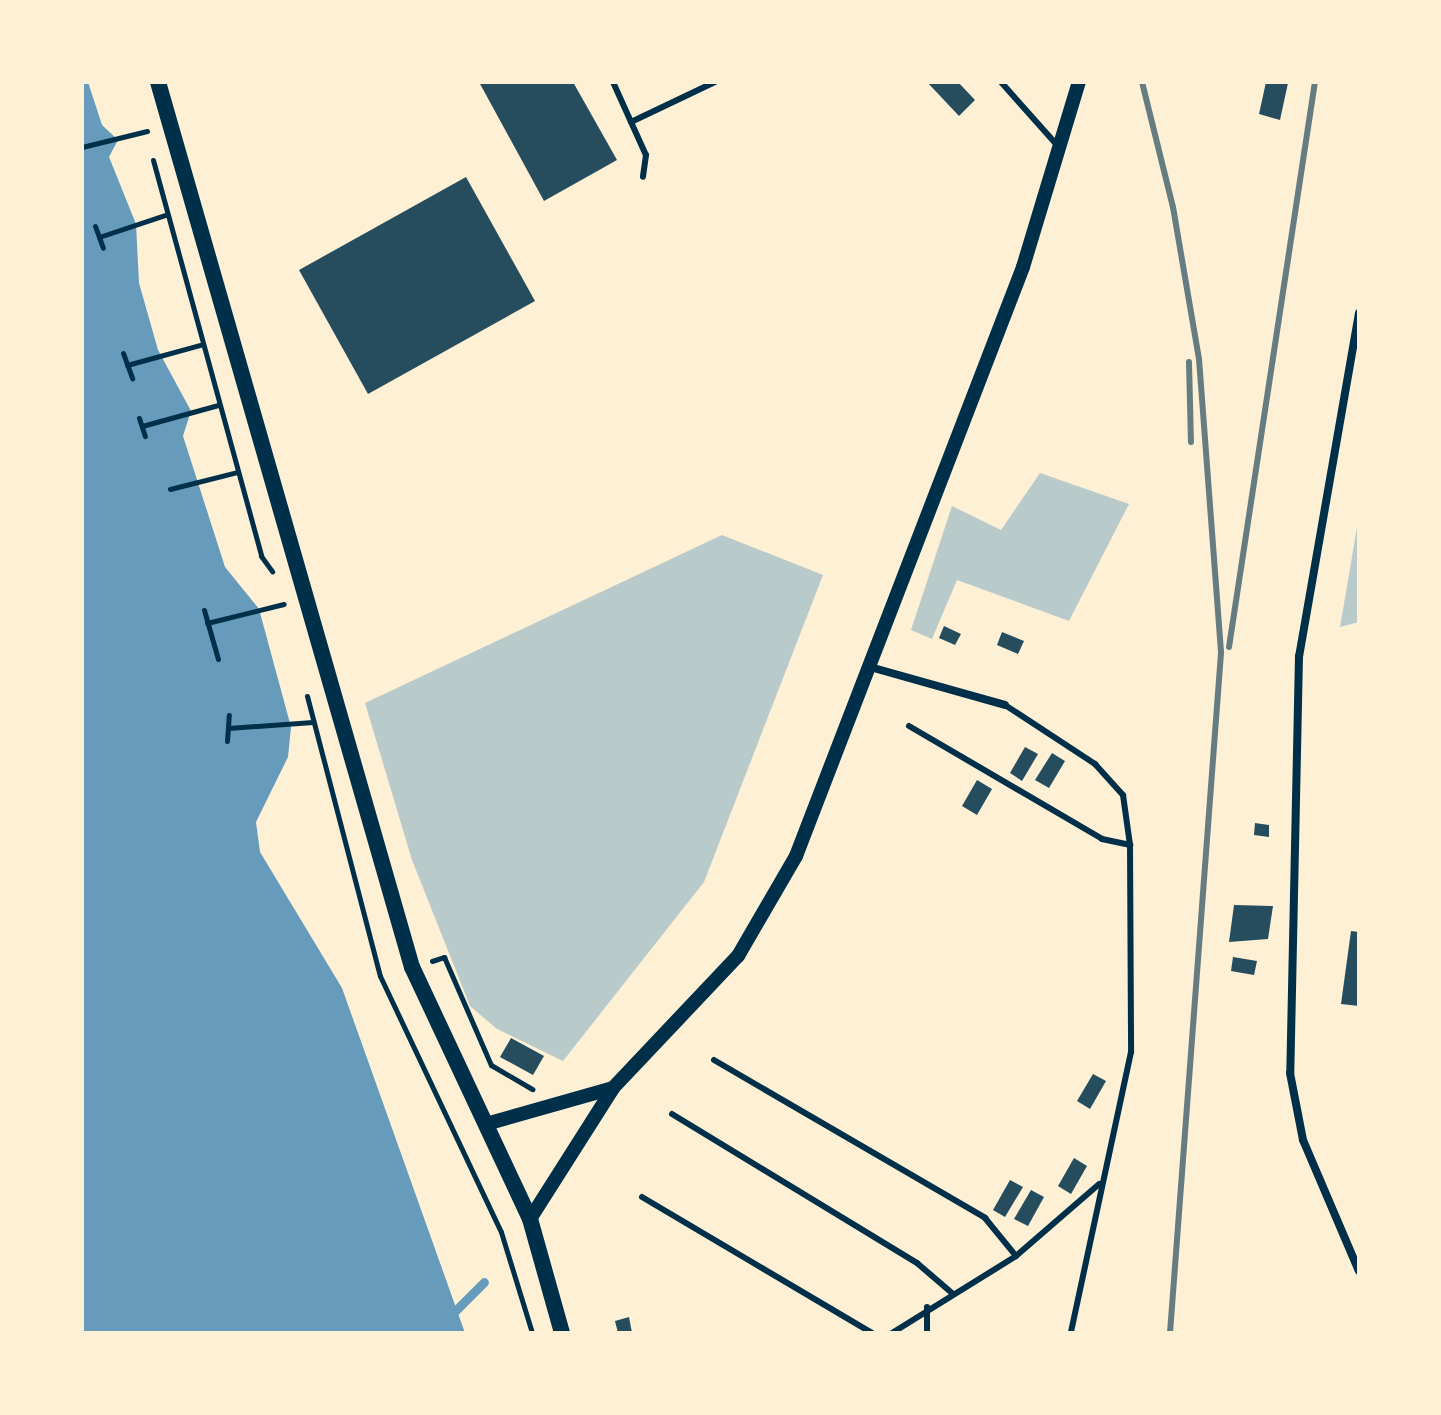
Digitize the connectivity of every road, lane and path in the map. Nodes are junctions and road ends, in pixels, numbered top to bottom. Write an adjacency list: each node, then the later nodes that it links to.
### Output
1 (158, 82): 40 (main road)
2 (613, 82): 7 (lane)
3 (715, 82): 7 (lane)
4 (1001, 82): 10 (lane)
5 (1079, 82): 10 (street)
6 (144, 119): 8 (path)
7 (631, 122): 11 (lane)
8 (147, 131): 9 (path); 12 (path)
9 (82, 147)
10 (1060, 148): 32 (street)
11 (643, 177)
12 (165, 215): 14 (path); 15 (path)
13 (95, 226): 14 (path)
14 (99, 237): 16 (path)
15 (171, 243)
16 (103, 248)
17 (1359, 313): 50 (street)
18 (200, 345): 20 (path)
19 (123, 353): 20 (path)
20 (127, 365): 21 (path)
21 (132, 378)
22 (218, 405): 24 (path)
23 (139, 418): 24 (path)
24 (142, 426): 25 (path)
25 (145, 436)
26 (237, 472): 27 (path)
27 (170, 489)
28 (286, 604): 30 (path)
29 (204, 610): 30 (path)
30 (207, 623): 31 (path)
31 (218, 659)
32 (870, 667): 33 (street); 42 (street)
33 (1005, 705): 39 (lane)
34 (229, 715): 37 (path)
35 (313, 722): 37 (path)
36 (909, 726): 39 (lane)
37 (228, 728): 38 (path)
38 (227, 741)
39 (1130, 845): 46 (lane)
40 (412, 967): 43 (path); 45 (main road)
41 (714, 1060): 49 (lane)
42 (613, 1088): 43 (street); 48 (street)
43 (543, 1112): 45 (street)
44 (672, 1114): 51 (lane)
45 (486, 1124): 48 (main road)
46 (1099, 1184): 49 (lane); 57 (lane)
47 (642, 1197): 54 (lane)
48 (530, 1219): 53 (main road)
49 (1016, 1256): 51 (lane)
50 (1359, 1271)
51 (952, 1293): 52 (lane)
52 (927, 1307): 55 (lane); 56 (lane)
53 (562, 1333)
54 (872, 1333)
55 (892, 1333)
56 (927, 1333)
57 (1071, 1333)

